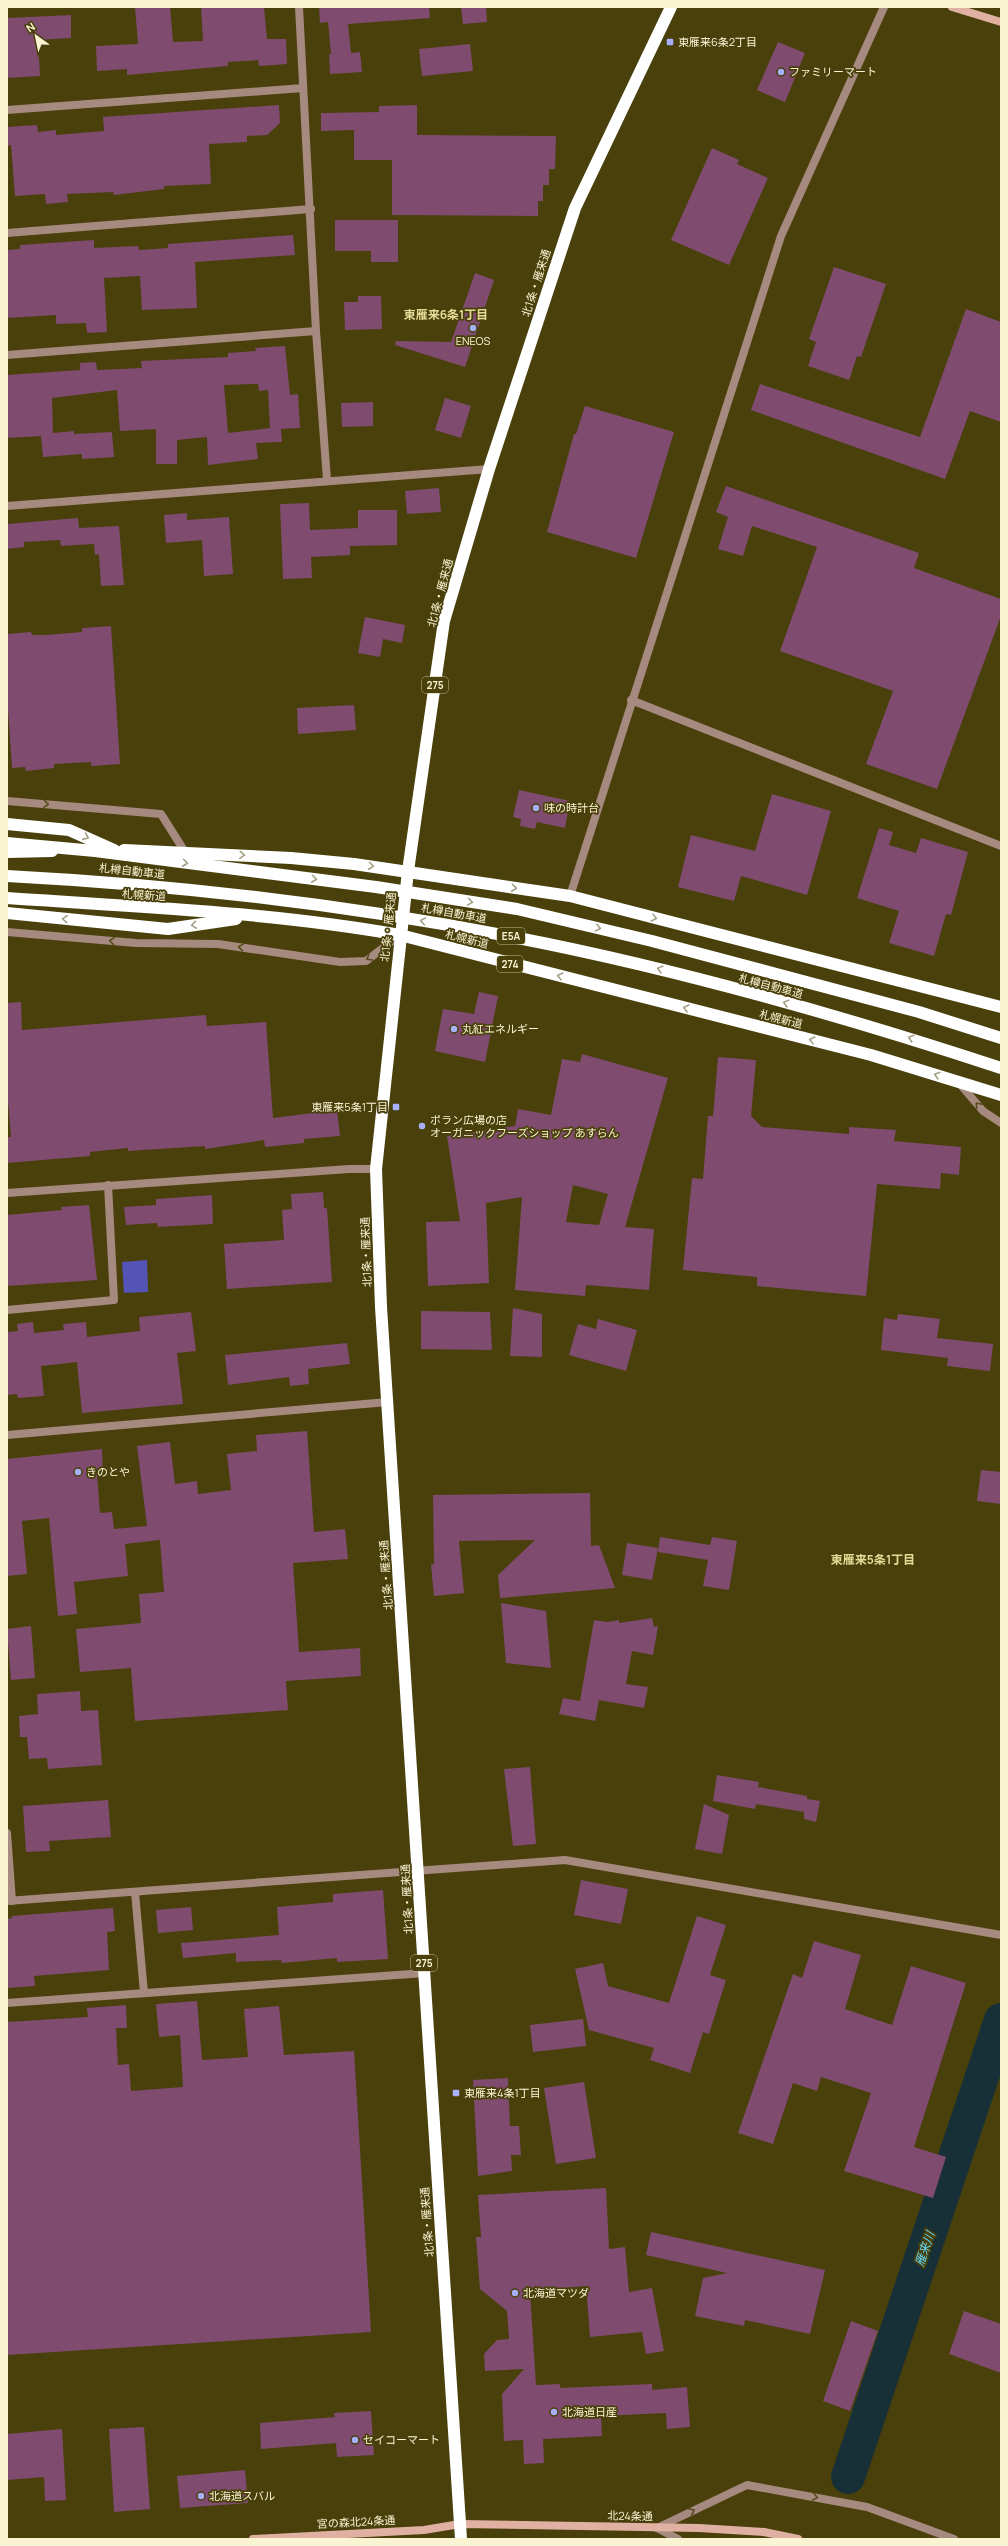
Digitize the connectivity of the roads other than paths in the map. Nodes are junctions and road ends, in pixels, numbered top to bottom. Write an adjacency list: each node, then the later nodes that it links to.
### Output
1 (299, 7): 6 (street)
2 (671, 7): 12 (highway, 北1条・雁来通 / 275)
3 (884, 7): 15 (street)
4 (952, 7): 5 (street)
5 (1001, 22)
6 (303, 88): 7 (street); 8 (street)
7 (7, 110)
8 (311, 209): 9 (street); 10 (street)
9 (7, 233)
10 (316, 331): 11 (street); 13 (street)
11 (7, 355)
12 (488, 469): 13 (street); 23 (highway, 北1条・雁来通 / 275)
13 (327, 480): 14 (street)
14 (7, 506)
15 (631, 700): 19 (street); 25 (street)
16 (7, 801): 22 (street, one-way to 22)
17 (7, 824): 20 (highway, one-way to 20)
18 (7, 844): 32 (highway, 札樽自動車道, one-way to 32, bridge)
19 (1001, 846)
20 (114, 850): 21 (highway); 22 (highway)
21 (7, 852)
22 (185, 852): 23 (highway, one-way to 23)
23 (408, 871): 25 (highway, one-way to 25); 30 (highway, 北1条・雁来通 / 275)
24 (7, 876): 33 (highway, 札樽自動車道 / E5A, one-way to 24, bridge)
25 (570, 896): 31 (highway, one-way to 31)
26 (7, 898): 28 (highway, 札幌新道 / 274)
27 (7, 913): 28 (highway, one-way to 27)
28 (261, 916): 30 (highway, 札幌新道 / 274)
29 (7, 932): 30 (street, one-way to 29)
30 (400, 935): 34 (highway, 札幌新道 / 274, one-way to 30); 37 (highway, 北1条・雁来通 / 275)
31 (998, 1006)
32 (1001, 1038)
33 (1001, 1068)
34 (958, 1082): 35 (highway, 札幌新道 / 274); 36 (street, one-way to 34)
35 (1001, 1095)
36 (1001, 1123)
37 (376, 1170): 38 (street); 41 (highway, 北1条・雁来通 / 275)
38 (108, 1185): 39 (street); 40 (street)
39 (7, 1193)
40 (7, 1310)
41 (388, 1402): 42 (street); 44 (highway, 北1条・雁来通 / 275)
42 (7, 1435)
43 (7, 1833): 46 (street)
44 (419, 1871): 45 (street); 47 (street); 48 (highway, 北1条・雁来通 / 275)
45 (135, 1892): 46 (street); 49 (street)
46 (9, 1901)
47 (1001, 1935)
48 (425, 1973): 49 (street); 51 (highway, 北1条・雁来通 / 275)
49 (144, 1993): 50 (street)
50 (7, 2003)
51 (460, 2524): 52 (street, 北24条通); 53 (street, 宮の森北24条通); 54 (highway, 北1条・雁来通 / 275)
52 (657, 2528): 55 (street); 56 (street, 北24条通); 57 (street, one-way to 57)
53 (253, 2539)
54 (461, 2539)
55 (678, 2539)
56 (798, 2539)
57 (954, 2539)

